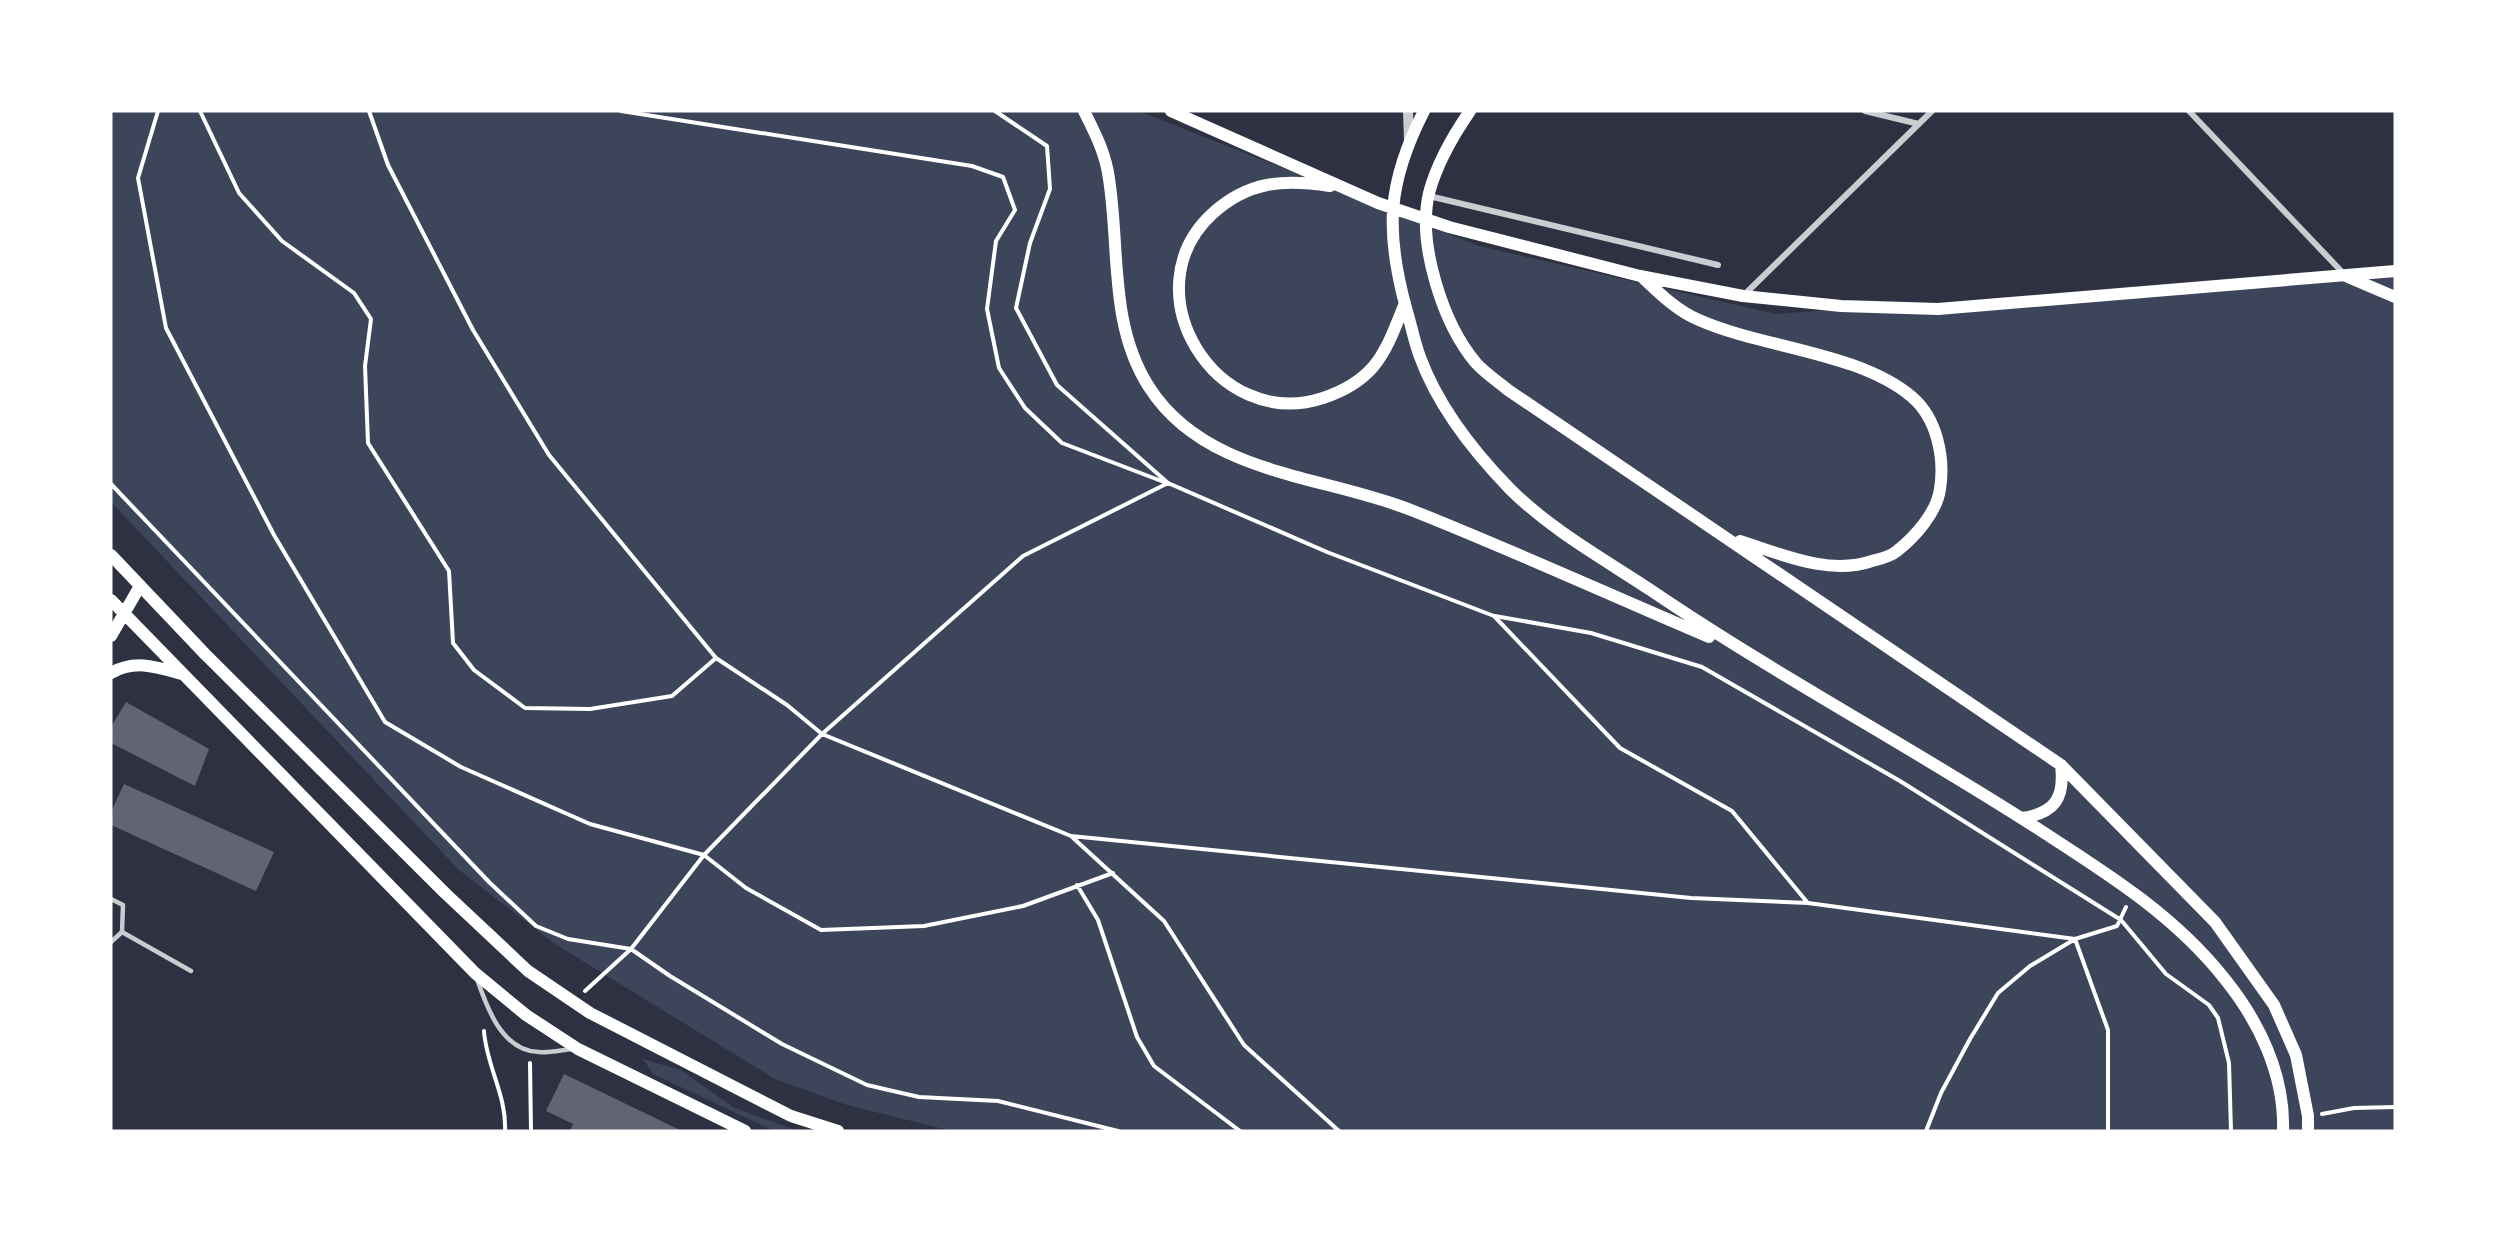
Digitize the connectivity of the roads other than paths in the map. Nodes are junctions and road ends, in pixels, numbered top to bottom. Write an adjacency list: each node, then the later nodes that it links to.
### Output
1 (1084, 111): 26 (main road)
2 (1171, 111): 11 (main road)
3 (1408, 111): 10 (street)
4 (1424, 111): 10 (main road)
5 (1470, 111): 12 (main road)
6 (1865, 111): 9 (street)
7 (1932, 111): 9 (street)
8 (2190, 111): 16 (street)
9 (1919, 124): 17 (street)
10 (1409, 140): 19 (main road)
11 (1346, 188): 15 (main road); 19 (main road)
12 (1428, 196): 13 (street); 20 (main road)
13 (1718, 265)
14 (2395, 271): 16 (main road)
15 (1640, 276): 17 (main road); 20 (main road)
16 (2347, 276): 17 (main road); 18 (main road)
17 (1743, 296)
18 (2395, 297)
19 (1405, 303): 26 (main road)
20 (1726, 536): 29 (main road)
21 (111, 555): 22 (main road)
22 (140, 586): 24 (main road); 38 (main road)
23 (111, 600): 24 (main road)
24 (125, 614): 25 (main road); 28 (main road)
25 (111, 636)
26 (1738, 649): 30 (main road)
27 (111, 673): 28 (main road)
28 (184, 675): 35 (main road)
29 (2061, 765): 30 (main road); 40 (main road)
30 (2022, 818): 39 (main road)
31 (111, 898): 32 (lane)
32 (122, 932): 33 (lane); 34 (lane)
33 (111, 942)
34 (191, 971)
35 (475, 973): 36 (main road); 36 (lane)
36 (578, 1048): 37 (main road)
37 (745, 1131)
38 (838, 1131)
39 (2283, 1131)
40 (2308, 1131)

